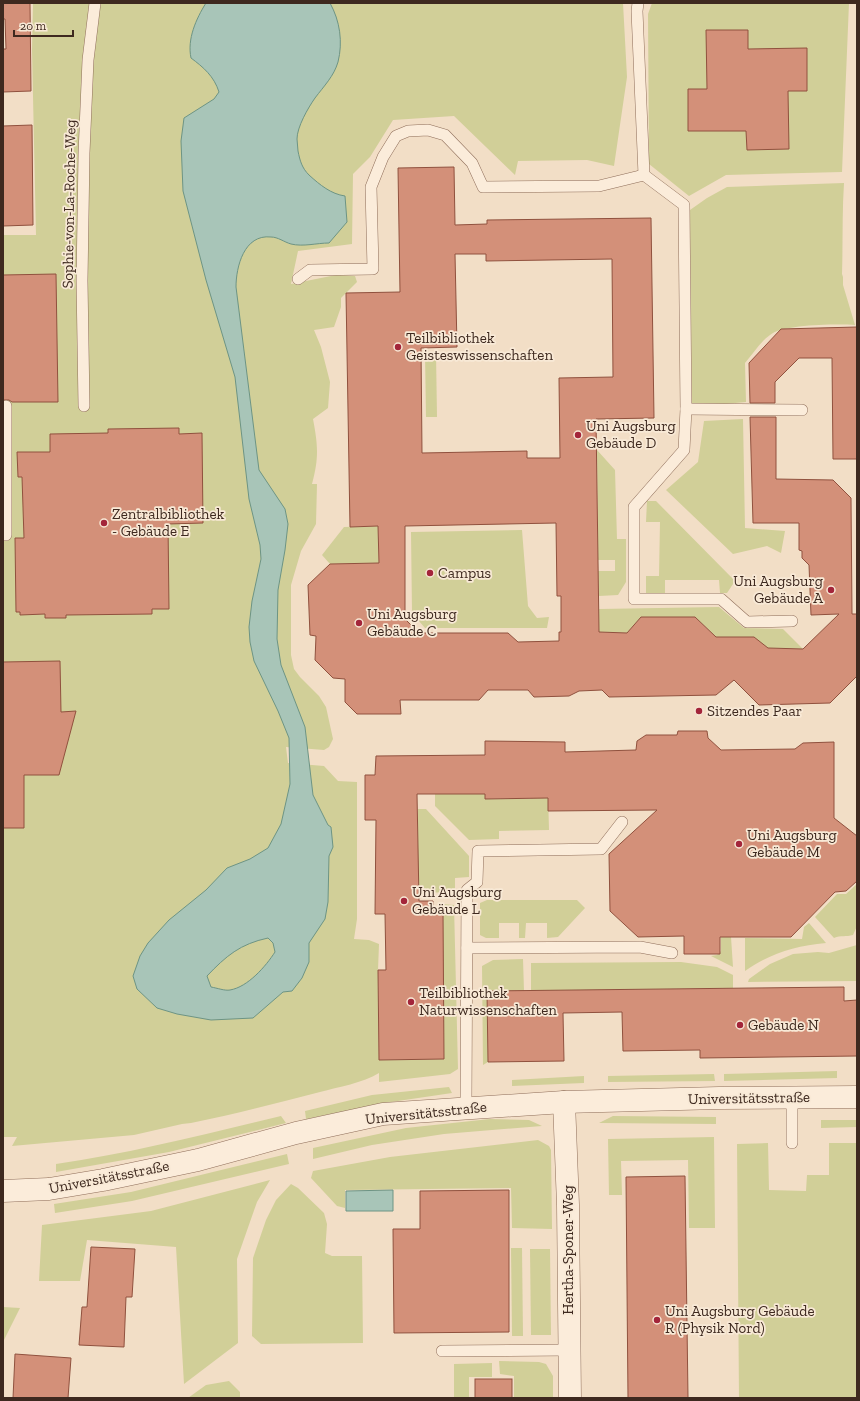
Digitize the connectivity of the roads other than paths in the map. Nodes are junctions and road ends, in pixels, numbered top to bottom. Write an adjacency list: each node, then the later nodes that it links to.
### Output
1 (95, 3): 6 (lane, Sophie-von-La-Roche-Weg)
2 (638, 3): 3 (lane)
3 (644, 174): 4 (lane); 7 (lane)
4 (298, 279)
5 (6, 406): 9 (lane)
6 (84, 406)
7 (686, 409): 8 (lane); 10 (lane)
8 (802, 410)
9 (6, 535)
10 (792, 621)
11 (622, 822): 12 (lane)
12 (467, 948): 13 (lane); 17 (lane)
13 (672, 953)
14 (857, 1097): 15 (street, Universitätsstraße)
15 (792, 1098): 16 (street, Universitätsstraße); 18 (lane)
16 (564, 1102): 17 (street, Universitätsstraße); 20 (street, Hertha-Sponer-Weg)
17 (466, 1108): 19 (street, Universitätsstraße)
18 (792, 1143)
19 (3, 1191)
20 (569, 1350): 21 (lane); 22 (street, Hertha-Sponer-Weg)
21 (442, 1351)
22 (570, 1398)

